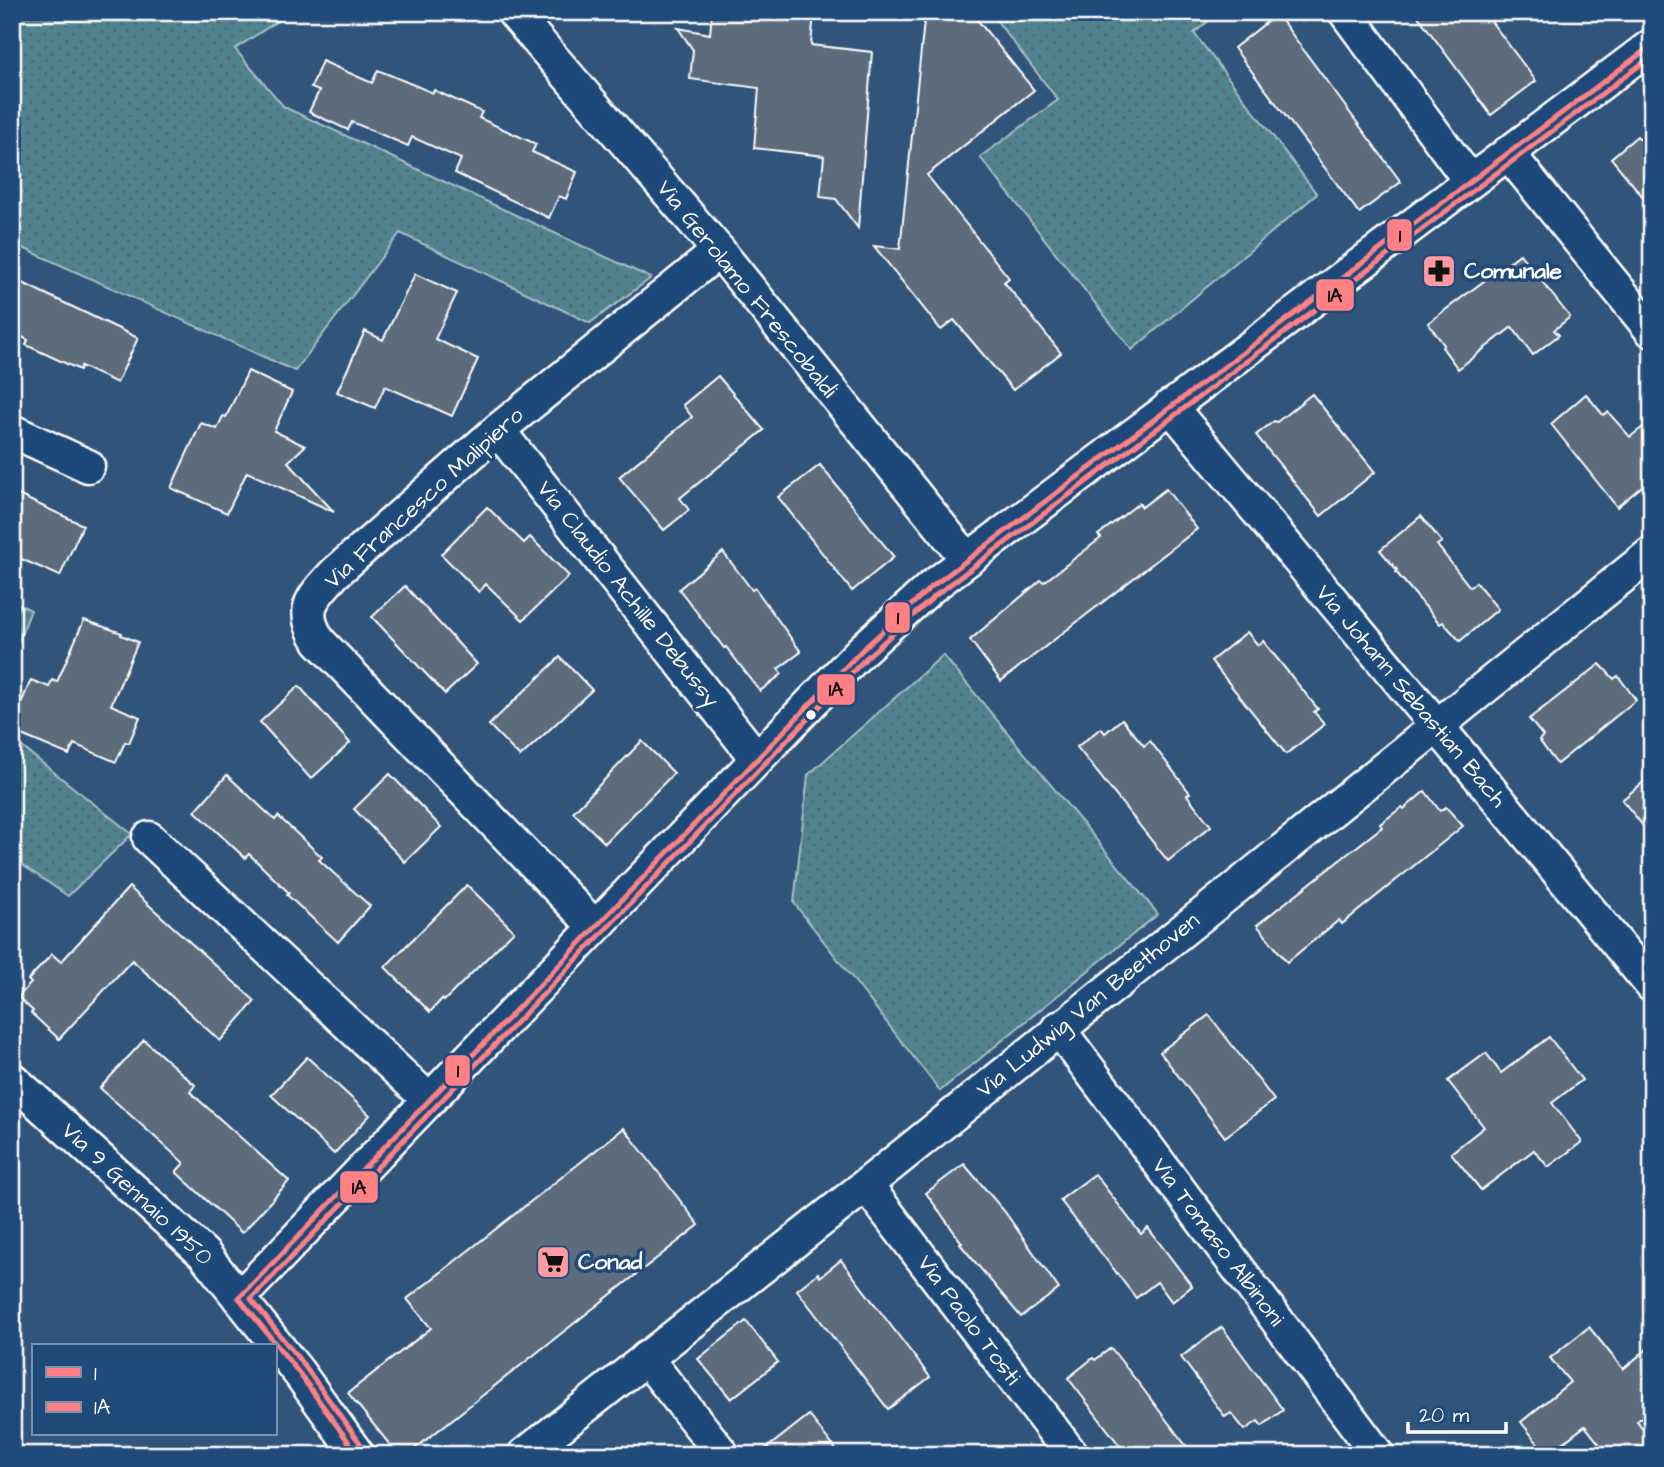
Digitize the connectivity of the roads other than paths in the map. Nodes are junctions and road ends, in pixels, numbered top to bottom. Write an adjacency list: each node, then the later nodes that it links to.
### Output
1 (1345, 12): 5 (street)
2 (509, 16): 6 (street, Via Gerolamo Frescobaldi)
3 (1652, 45): 4 (street)
4 (1508, 153): 5 (street); 7 (street)
5 (1470, 181): 8 (street)
6 (719, 251): 10 (street, Via Francesco Malipiero); 13 (street, Via Gerolamo Frescobaldi)
7 (1652, 331)
8 (1170, 406): 13 (street); 14 (street, Via Johann Sebastian Bach)
9 (12, 430): 11 (street)
10 (498, 430): 15 (street, Via Claudio Achille Debussy); 17 (street, Via Francesco Malipiero)
11 (88, 466)
12 (1652, 553): 14 (street, Via Ludwig Van Beethoven)
13 (967, 559): 15 (street)
14 (1435, 726): 18 (street, Via Johann Sebastian Bach); 19 (street, Via Ludwig Van Beethoven)
15 (757, 759): 17 (street)
16 (149, 838): 21 (street)
17 (595, 927): 21 (street)
18 (1652, 986)
19 (1058, 1028): 22 (street, Via Ludwig Van Beethoven); 31 (street, Via Tomaso Albinoni)
20 (12, 1079): 23 (street, Via 9 Gennaio 1950)
21 (429, 1100): 23 (street)
22 (866, 1185): 26 (street, Via Ludwig Van Beethoven); 30 (street, Via Paolo Tosti)
23 (239, 1298): 24 (street, Via 9 Gennaio 1950)
24 (276, 1344)
25 (276, 1344): 27 (street, Via 9 Gennaio 1950)
26 (646, 1358): 28 (street, Via Ludwig Van Beethoven); 29 (street)
27 (358, 1455)
28 (524, 1455)
29 (723, 1455)
30 (1072, 1455)
31 (1378, 1455)

